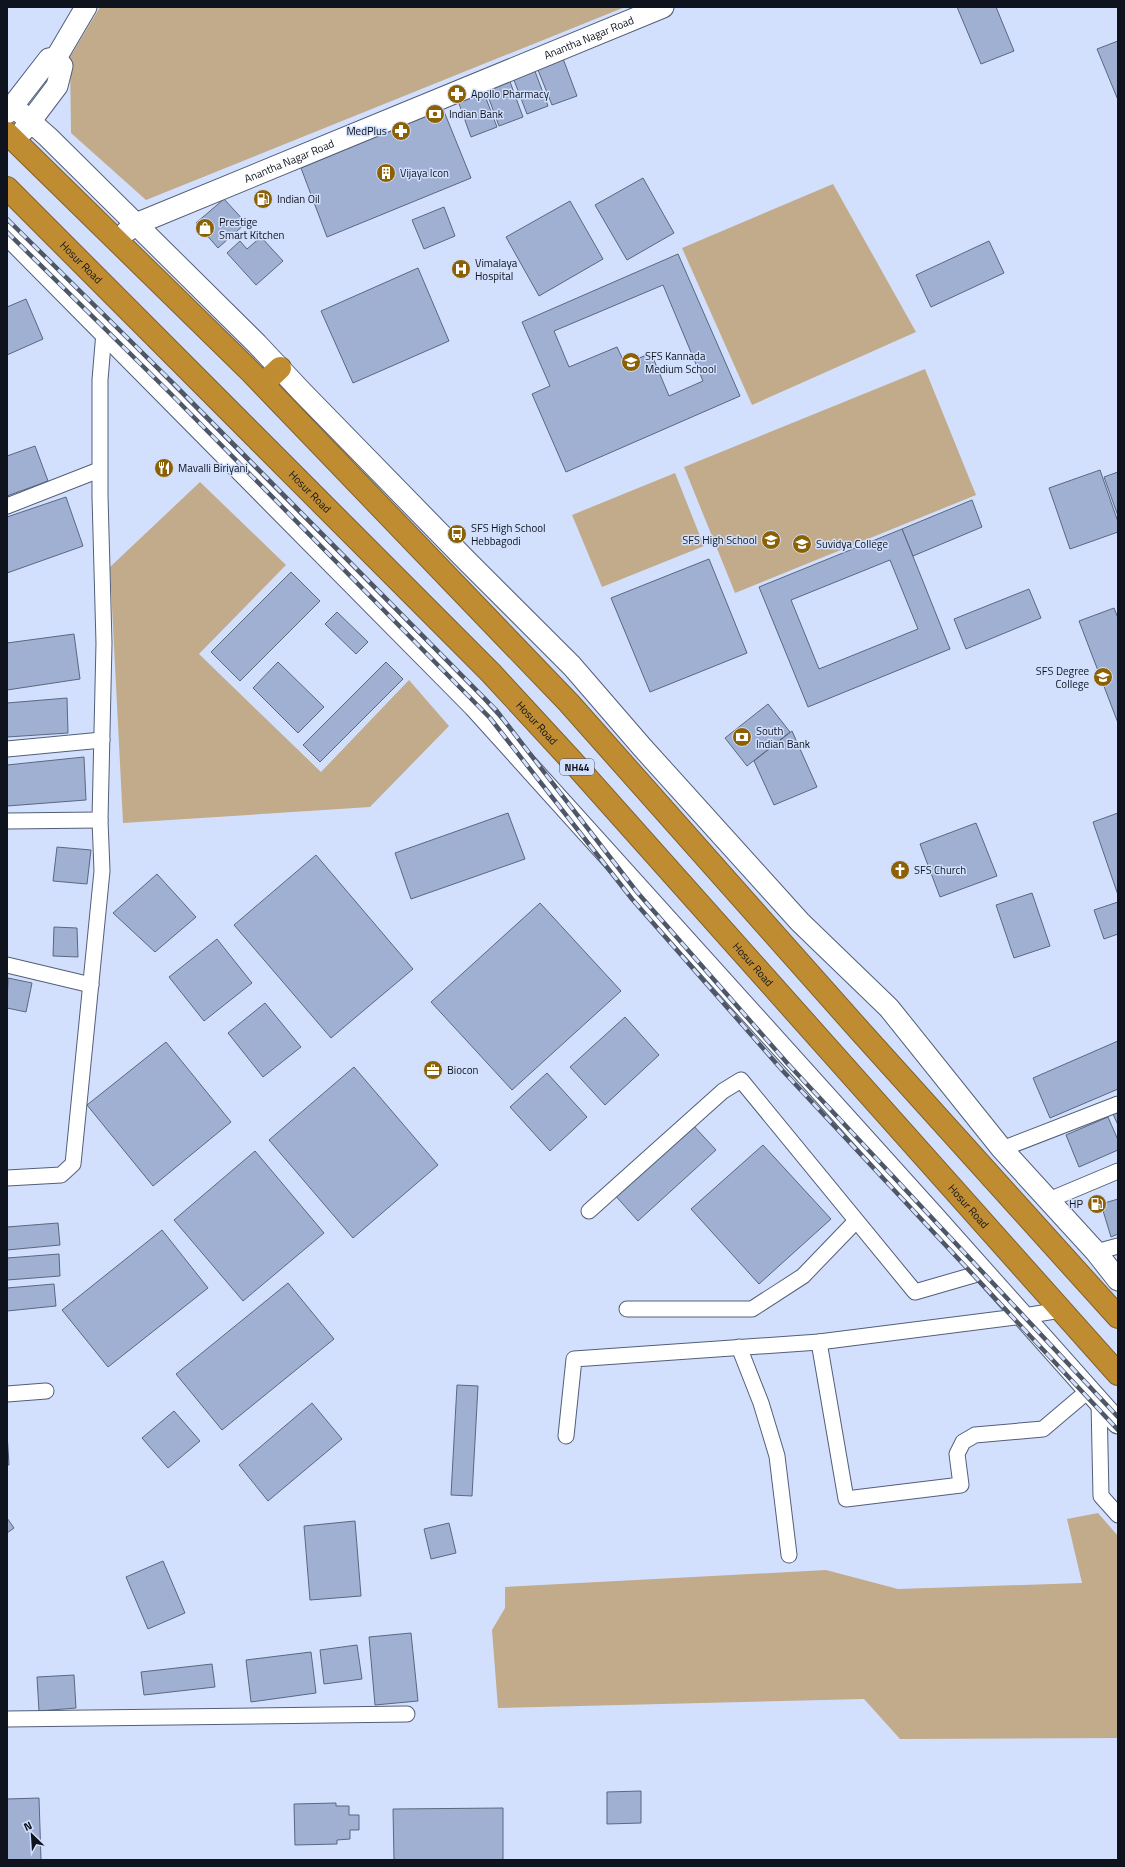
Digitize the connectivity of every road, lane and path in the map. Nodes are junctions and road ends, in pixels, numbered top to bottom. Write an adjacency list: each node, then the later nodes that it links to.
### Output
1 (86, 7): 3 (street)
2 (663, 7): 8 (street, Anantha Nagar Road)
3 (56, 58): 4 (street); 5 (street)
4 (10, 109): 5 (street)
5 (32, 122): 6 (street); 8 (street)
6 (11, 137): 10 (highway)
7 (7, 188): 34 (highway, Hosur Road / NH44)
8 (136, 224): 10 (street, Anantha Nagar Road); 12 (street)
9 (7, 234): 11 (street)
10 (116, 239): 13 (highway)
11 (104, 332): 14 (street); 31 (street)
12 (280, 368): 13 (highway); 23 (street)
13 (263, 384): 36 (highway)
14 (100, 470): 15 (street); 16 (street)
15 (7, 506)
16 (102, 740): 17 (street); 19 (street)
17 (7, 749)
18 (7, 820): 19 (street)
19 (100, 820): 21 (street)
20 (7, 965): 21 (street)
21 (91, 985): 25 (street)
22 (1118, 1104): 23 (street)
23 (1002, 1149): 26 (street)
24 (1118, 1171): 26 (street)
25 (7, 1178)
26 (1049, 1200): 30 (street)
27 (589, 1210): 28 (street)
28 (856, 1221): 31 (street); 33 (street)
29 (1118, 1246): 30 (street)
30 (1096, 1252): 32 (street)
31 (984, 1272): 35 (street)
32 (1118, 1280)
33 (628, 1309)
34 (1060, 1310): 35 (street); 39 (highway, Hosur Road / NH44)
35 (1024, 1316): 37 (street); 42 (street)
36 (1118, 1317)
37 (820, 1342): 38 (street); 42 (street)
38 (739, 1347): 44 (street); 46 (street)
39 (1118, 1374)
40 (46, 1390): 41 (street)
41 (7, 1394)
42 (1094, 1396): 43 (street); 45 (street)
43 (1118, 1423)
44 (566, 1436)
45 (1118, 1515)
46 (789, 1554)
47 (407, 1714): 48 (street)
48 (7, 1719)

